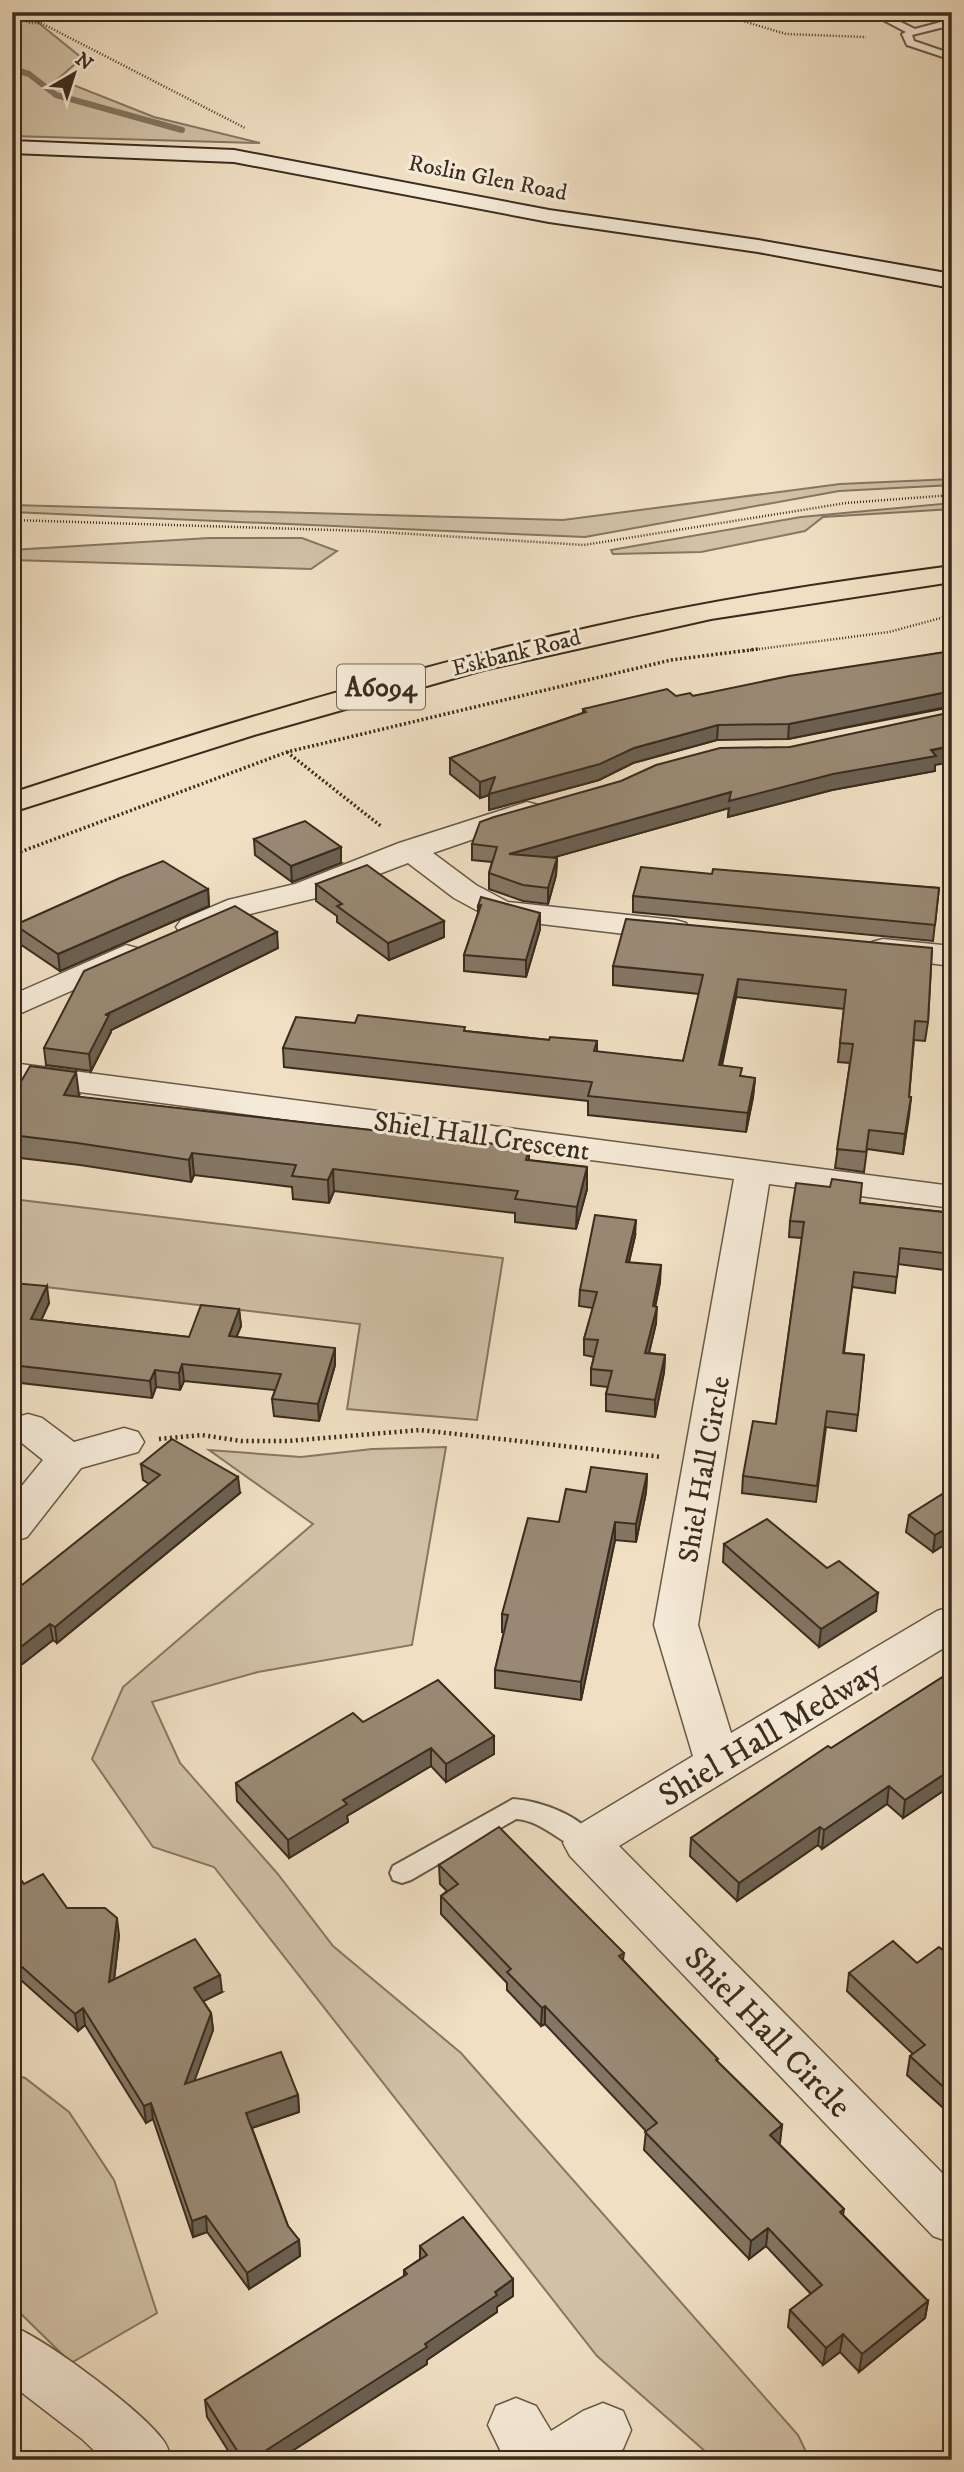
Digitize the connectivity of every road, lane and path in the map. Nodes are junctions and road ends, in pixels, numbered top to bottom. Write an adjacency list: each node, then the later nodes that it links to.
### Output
1 (19, 12): 6 (path)
2 (138, 12): 6 (path)
3 (713, 12): 7 (path)
4 (872, 12): 7 (lane)
5 (952, 22): 7 (lane)
6 (40, 23): 10 (path)
7 (910, 35): 8 (lane)
8 (952, 57)
9 (12, 147): 10 (main road, Roslin Glen Road)
10 (261, 161): 11 (main road, Roslin Glen Road)
11 (952, 281)
12 (952, 495): 13 (path)
13 (12, 520)
14 (952, 574): 18 (main road, Eskbank Road / A6094)
15 (952, 615): 16 (path)
16 (287, 752): 19 (path); 20 (path)
17 (559, 802): 19 (street)
18 (12, 803)
19 (410, 849): 21 (street); 24 (street)
20 (12, 855)
21 (704, 933)
22 (855, 947): 23 (street)
23 (952, 956)
24 (12, 1007)
25 (12, 1073): 26 (street, Shiel Hall Crescent)
26 (753, 1171): 27 (street, Shiel Hall Crescent); 31 (street, Shiel Hall Circle)
27 (952, 1197)
28 (28, 1428): 30 (street)
29 (124, 1442): 30 (street); 31 (path)
30 (67, 1458): 32 (street)
31 (704, 1462): 34 (street, Shiel Hall Circle)
32 (12, 1527)
33 (952, 1622): 34 (street, Shiel Hall Medway)
34 (718, 1763): 35 (street, Shiel Hall Medway)
35 (586, 1843): 36 (lane); 37 (street, Shiel Hall Circle)
36 (402, 1873)
37 (952, 2219)
38 (12, 2352): 41 (street)
39 (603, 2430): 40 (street)
40 (536, 2448)
41 (144, 2460)

